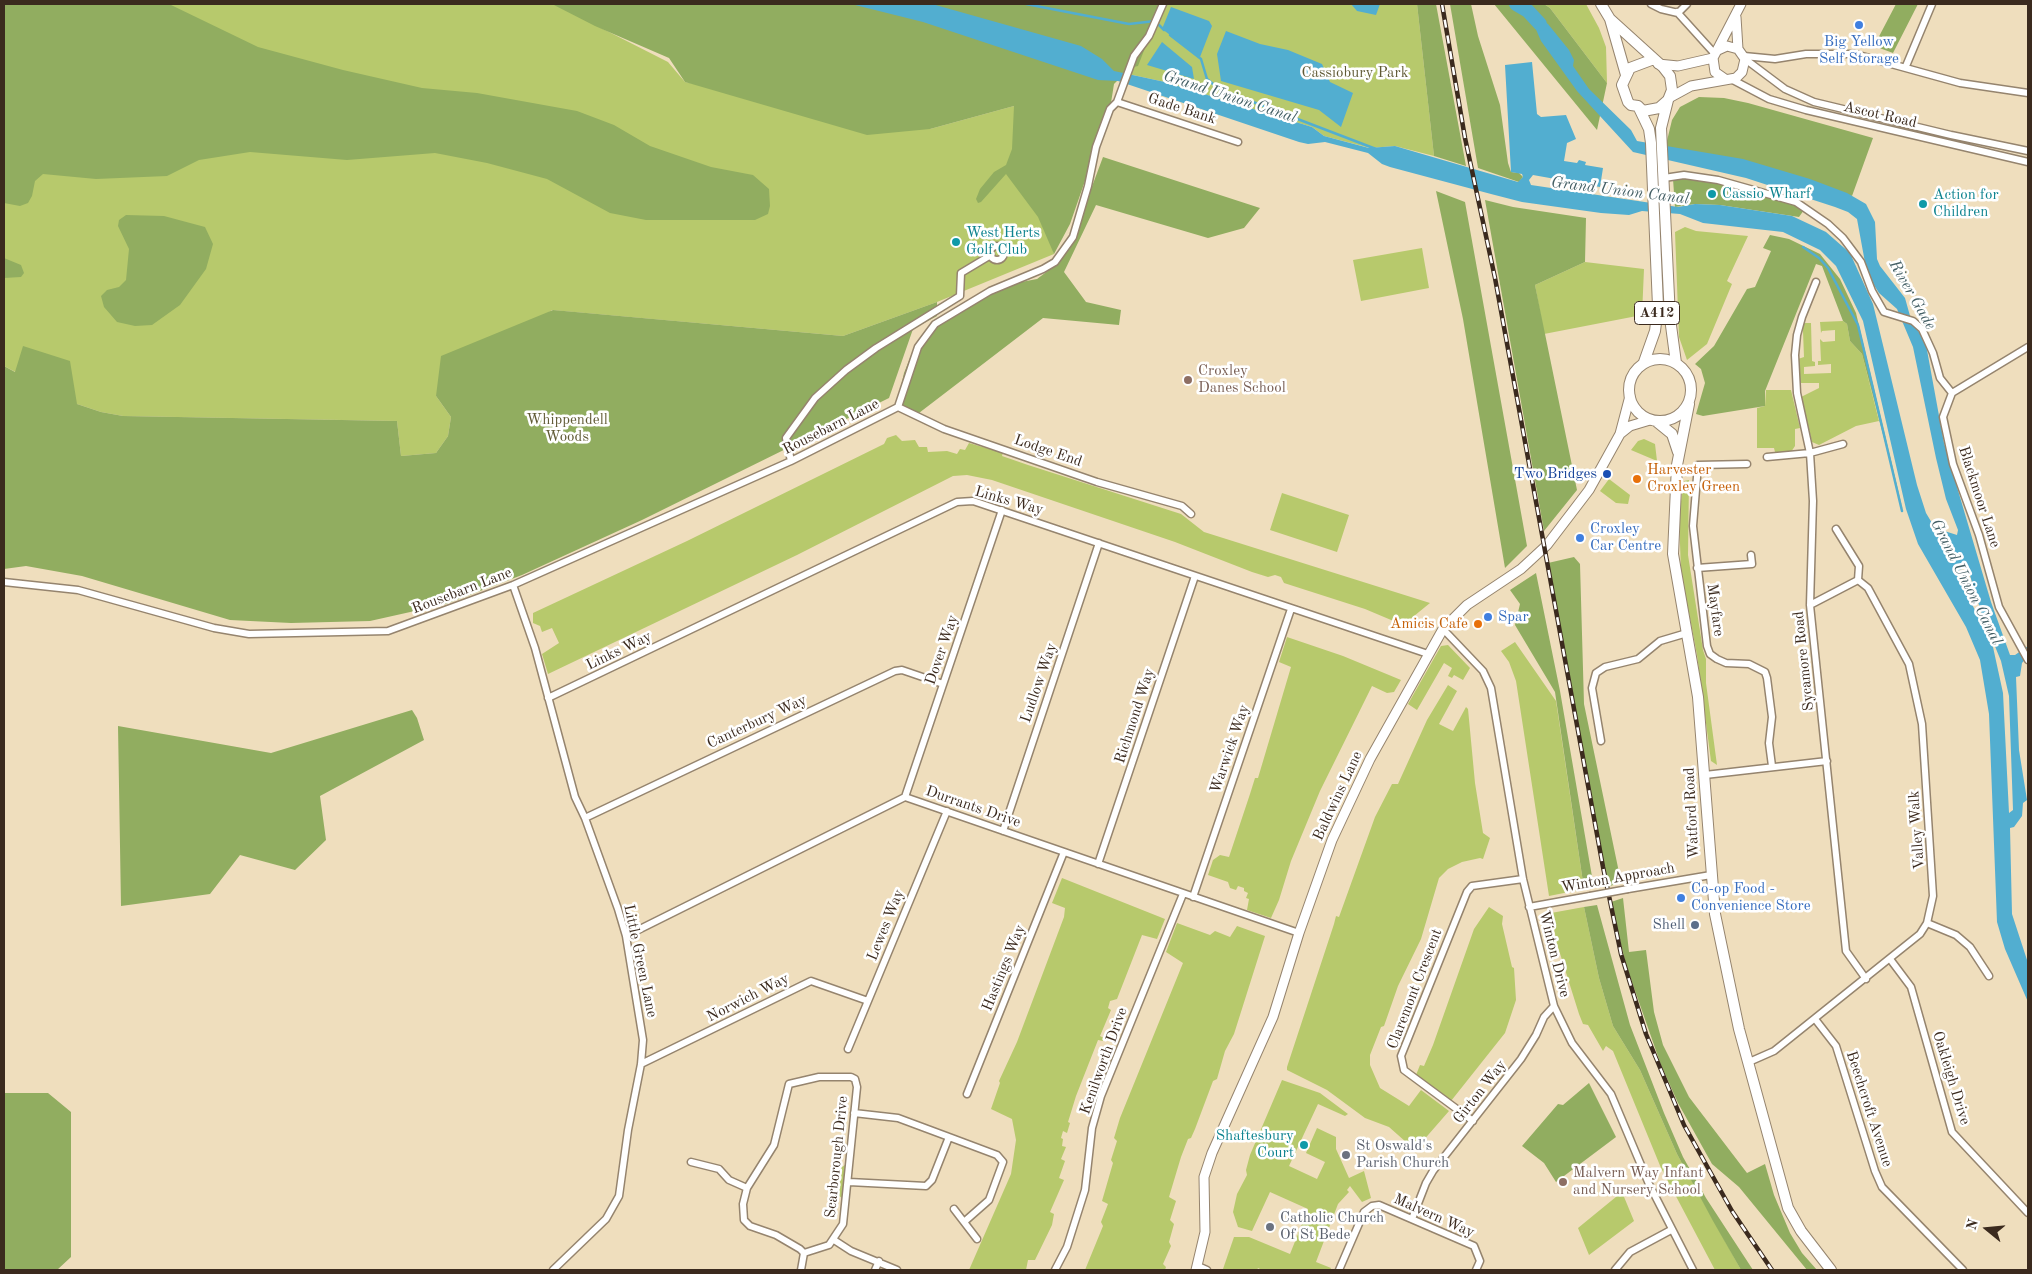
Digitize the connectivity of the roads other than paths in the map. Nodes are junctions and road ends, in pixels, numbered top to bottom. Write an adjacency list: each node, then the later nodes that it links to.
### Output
1 (1162, 4): 18 (street)
2 (1601, 4): 9 (main road)
3 (1651, 4): 7 (street)
4 (1686, 4): 7 (street)
5 (1741, 4): 8 (street)
6 (1932, 4): 13 (street)
7 (1677, 12): 10 (street)
8 (1736, 14): 10 (street); 11 (street)
9 (1610, 19): 12 (main road); 14 (main road)
10 (1714, 54): 11 (street); 12 (street); 15 (street)
11 (1743, 54): 13 (street); 15 (street); 21 (street, Ascot Road)
12 (1656, 61): 14 (main road); 17 (main road)
13 (1906, 66): 16 (street)
14 (1626, 75): 19 (main road)
15 (1728, 79): 17 (street); 22 (street, Ascot Road)
16 (2028, 93)
17 (1668, 99): 19 (main road); 23 (main road, A412)
18 (1117, 102): 20 (street, Gade Bank); 32 (street)
19 (1638, 106): 27 (main road, A412)
20 (1238, 142)
21 (2028, 151)
22 (2028, 162)
23 (1664, 178): 28 (main road, A412); 29 (street)
24 (991, 255): 39 (street)
25 (1816, 282): 37 (street, Sycamore Road)
26 (2028, 347): 29 (street)
27 (1644, 362): 28 (main road); 30 (main road, A412)
28 (1676, 363): 31 (main road)
29 (1952, 393): 56 (street, Blackmoor Lane)
30 (1630, 396): 33 (main road); 34 (street, Baldwins Lane)
31 (1689, 404): 33 (main road); 36 (main road, Watford Road)
32 (898, 407): 39 (street, Rousebarn Lane); 42 (street, Lodge End)
33 (1653, 421): 34 (street); 36 (main road, Watford Road)
34 (1620, 434): 53 (street, Baldwins Lane)
35 (1843, 444): 37 (street)
36 (1678, 453): 54 (main road, Watford Road)
37 (1810, 453): 38 (street); 51 (street, Sycamore Road)
38 (1767, 457)
39 (791, 461): 50 (street, Rousebarn Lane)
40 (1747, 464): 46 (street, Mayfare)
41 (1002, 510): 44 (street, Links Way); 57 (street, Dover Way); 58 (street, Links Way)
42 (1191, 514)
43 (1836, 529): 48 (street, Valley Walk)
44 (1099, 543): 47 (street, Links Way); 66 (street, Ludlow Way)
45 (1751, 555): 46 (street)
46 (1697, 568): 61 (street, Mayfare)
47 (1195, 576): 52 (street, Links Way); 68 (street, Richmond Way)
48 (1858, 580): 51 (street); 74 (street, Valley Walk)
49 (4, 582): 50 (street, Rousebarn Lane)
50 (513, 585): 58 (street, Little Green Lane)
51 (1810, 605): 60 (street, Sycamore Road)
52 (1291, 609): 55 (street, Links Way); 72 (street, Warwick Way)
53 (1443, 630): 55 (street, Baldwins Lane); 70 (street, Winton Drive)
54 (1687, 633): 59 (street); 62 (main road, Watford Road)
55 (1428, 654): 75 (street, Baldwins Lane)
56 (2028, 660)
57 (943, 684): 63 (street, Dover Way); 65 (street, Canterbury Way)
58 (548, 698): 65 (street, Little Green Lane)
59 (1601, 741)
60 (1827, 761): 61 (street); 79 (street, Sycamore Road)
61 (1772, 766): 62 (street)
62 (1704, 775): 69 (main road, Watford Road)
63 (905, 797): 64 (street, Durrants Drive); 76 (street, Durrants Drive)
64 (947, 811): 66 (street, Durrants Drive); 80 (street, Lewes Way)
65 (585, 818): 76 (street, Little Green Lane)
66 (1003, 831): 67 (street, Durrants Drive)
67 (1064, 852): 68 (street, Durrants Drive); 86 (street, Hastings Way)
68 (1098, 864): 71 (street, Durrants Drive)
69 (1711, 875): 73 (street, Winton Approach, bridge); 84 (main road, Watford Road)
70 (1523, 879): 73 (street, Winton Drive); 88 (street, Claremont Crescent)
71 (1183, 894): 72 (street, Durrants Drive); 107 (street, Kenilworth Drive)
72 (1193, 897): 75 (street, Durrants Drive)
73 (1529, 907): 81 (street, Winton Drive)
74 (1927, 923): 77 (street, Valley Walk); 78 (street)
75 (1299, 933): 102 (street, Baldwins Lane)
76 (626, 936): 85 (street, Little Green Lane)
77 (1890, 959): 79 (street, Valley Walk); 94 (street, Oakleigh Drive)
78 (1989, 976)
79 (1866, 979): 82 (street, Valley Walk)
80 (868, 1001): 83 (street, Lewes Way); 85 (street, Norwich Way)
81 (1554, 1006): 88 (street, Girton Way); 97 (street, Winton Drive)
82 (1814, 1019): 84 (street, Valley Walk); 114 (street, Beechcroft Avenue)
83 (848, 1049)
84 (1749, 1062): 113 (main road, Watford Road)
85 (641, 1064): 103 (street, Little Green Lane)
86 (967, 1094)
87 (854, 1113): 89 (street); 91 (street, Scarborough Drive); 92 (street, Scarborough Drive)
88 (1473, 1121): 95 (street, Girton Way)
89 (949, 1137): 91 (street); 96 (street)
90 (691, 1162): 92 (street)
91 (849, 1182): 99 (street, Scarborough Drive)
92 (747, 1188): 100 (street)
93 (954, 1208): 96 (street)
94 (2028, 1213)
95 (1412, 1219): 109 (street, Malvern Way); 110 (street, Malvern Way)
96 (964, 1222): 98 (street)
97 (1671, 1230): 111 (street); 112 (street, Winton Drive)
98 (977, 1239)
99 (834, 1240): 100 (street, Scarborough Drive); 101 (street)
100 (804, 1253): 104 (street)
101 (879, 1261): 105 (street); 106 (street)
102 (1197, 1268): 108 (street)
103 (553, 1270)
104 (801, 1270)
105 (875, 1270)
106 (897, 1270)
107 (1055, 1270)
108 (1207, 1270)
109 (1339, 1270)
110 (1476, 1270)
111 (1615, 1270)
112 (1693, 1270)
113 (1831, 1270)
114 (1963, 1270)

